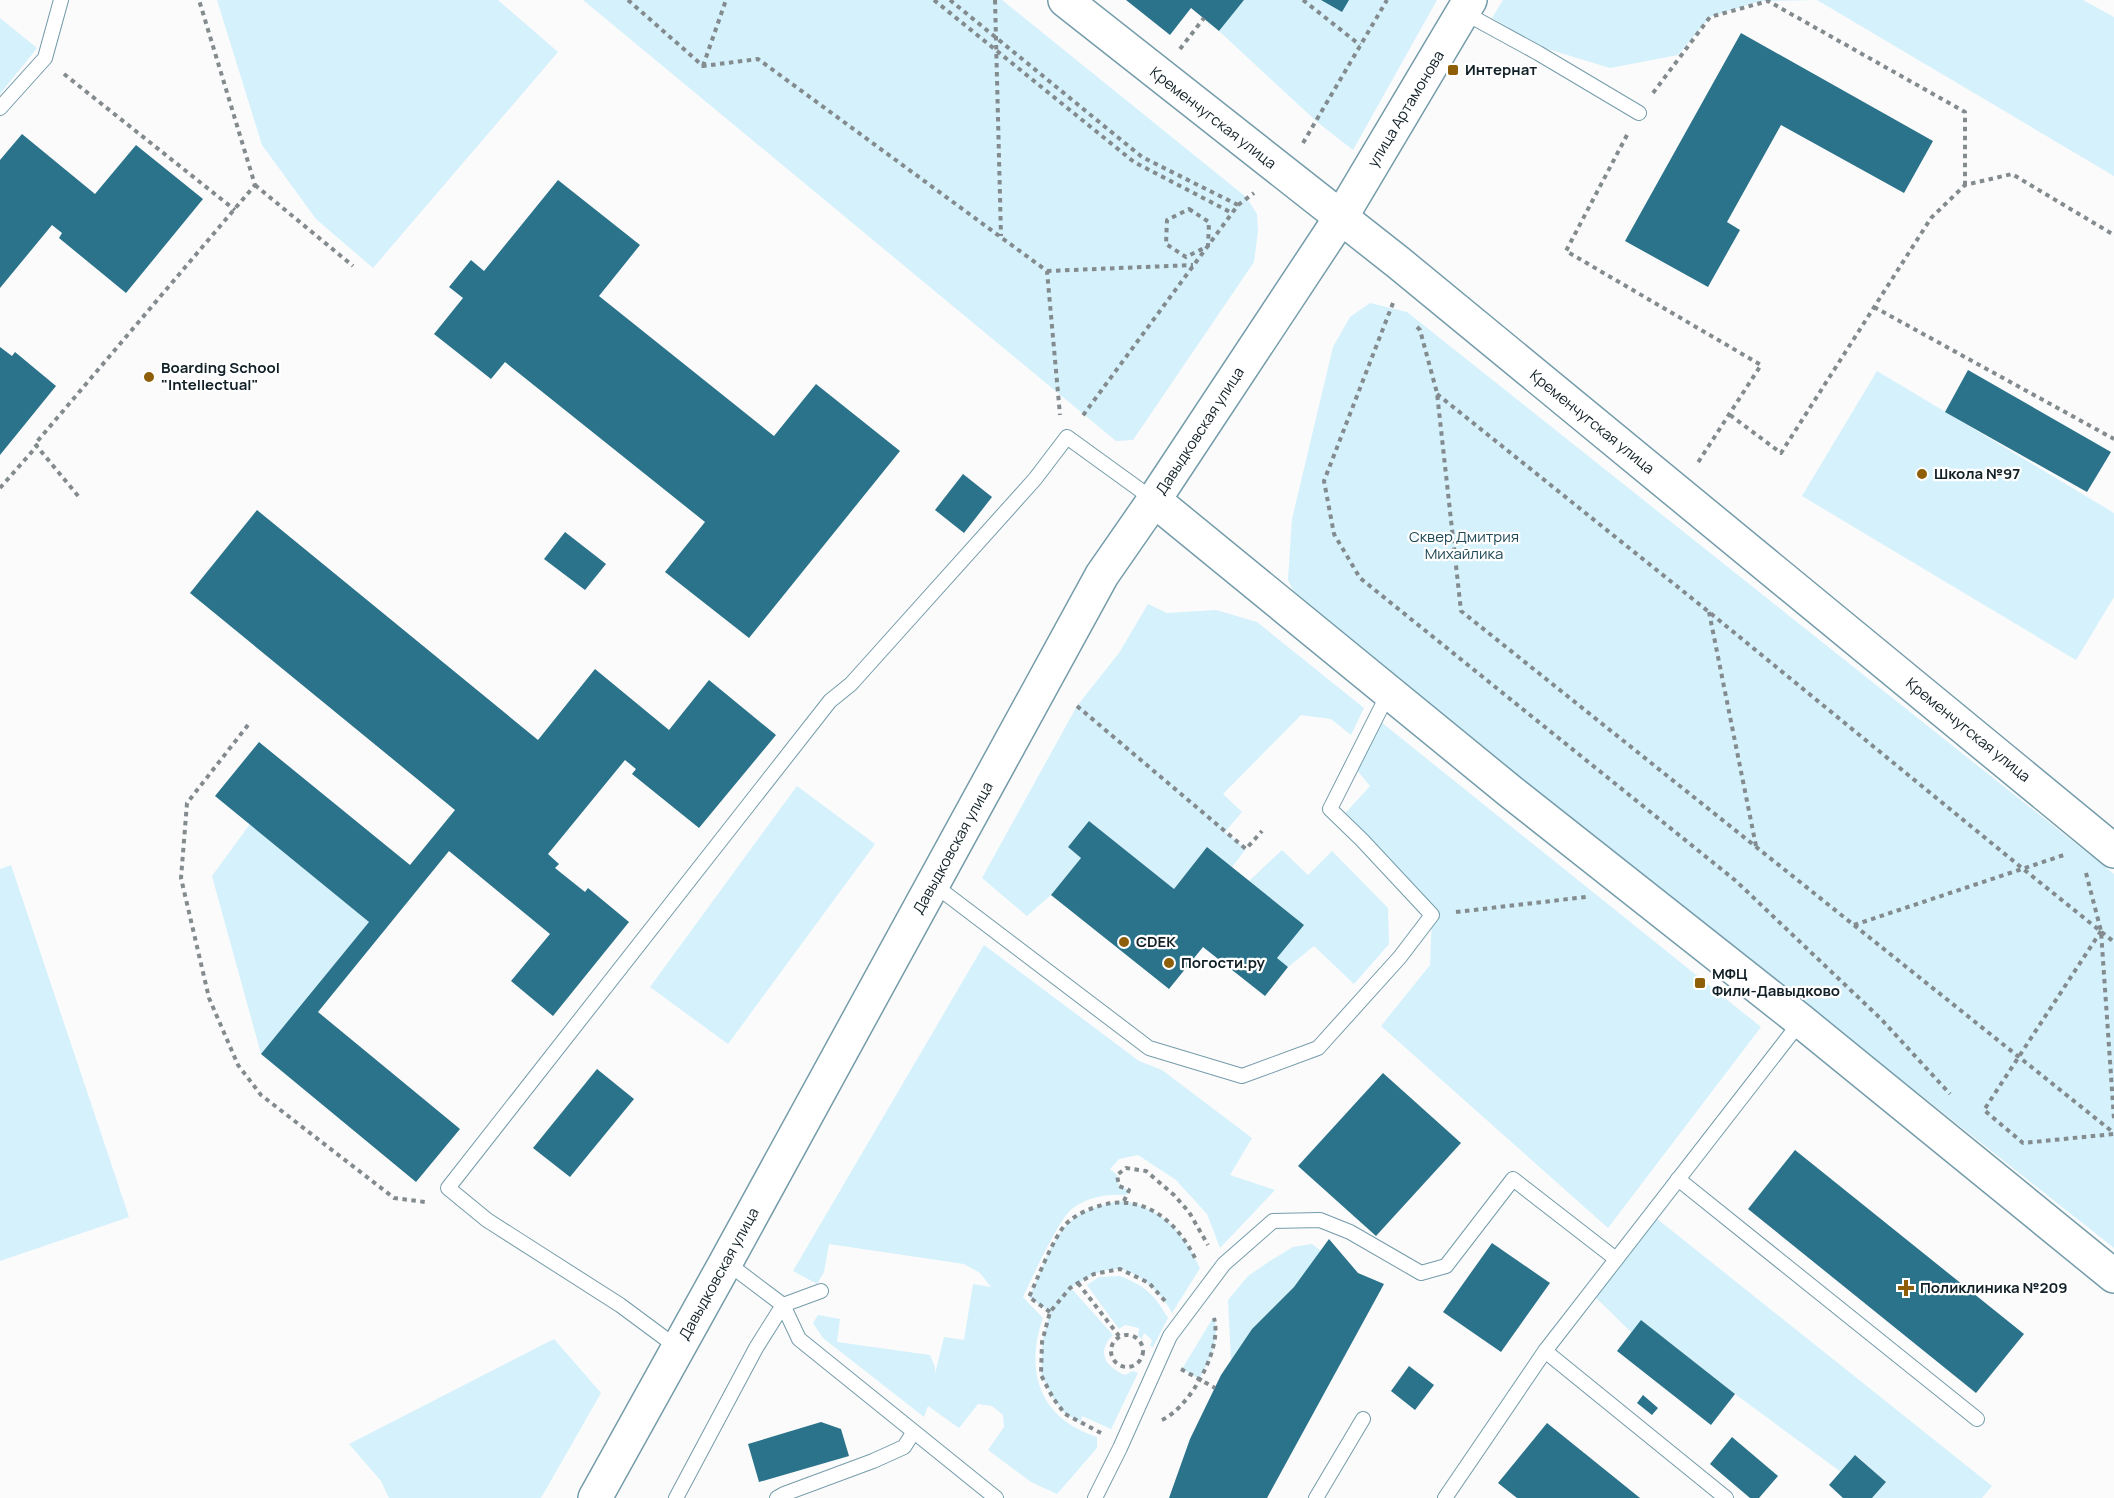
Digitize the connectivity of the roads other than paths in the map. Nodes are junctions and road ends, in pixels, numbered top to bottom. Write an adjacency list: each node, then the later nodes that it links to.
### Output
1 (61, 0): 4 (lane)
2 (1065, 0): 6 (street, Кременчугская улица)
3 (1466, 6): 5 (lane); 6 (street, улица Артамонова)
4 (0, 108)
5 (1639, 113)
6 (1341, 216): 7 (street, Давыдковская улица); 9 (street, Кременчугская улица)
7 (1155, 500): 8 (street); 10 (street, Давыдковская улица); 18 (lane)
8 (1389, 692): 10 (lane); 11 (street)
9 (2114, 851)
10 (933, 884): 14 (street, Давыдковская улица)
11 (1801, 1021): 12 (lane); 15 (street)
12 (1678, 1179): 13 (lane); 21 (lane)
13 (1616, 1259): 19 (lane); 27 (lane)
14 (726, 1262): 17 (lane); 18 (street, Давыдковская улица)
15 (2114, 1276)
16 (821, 1291): 17 (lane)
17 (783, 1305): 22 (lane); 24 (lane)
18 (678, 1348): 23 (street, Давыдковская улица)
19 (1545, 1351): 29 (lane); 30 (lane)
20 (1363, 1419): 28 (lane)
21 (1977, 1419)
22 (913, 1433): 25 (lane); 26 (lane)
23 (595, 1498)
24 (676, 1498)
25 (777, 1498)
26 (996, 1498)
27 (1095, 1498)
28 (1316, 1498)
29 (1445, 1498)
30 (1726, 1498)

